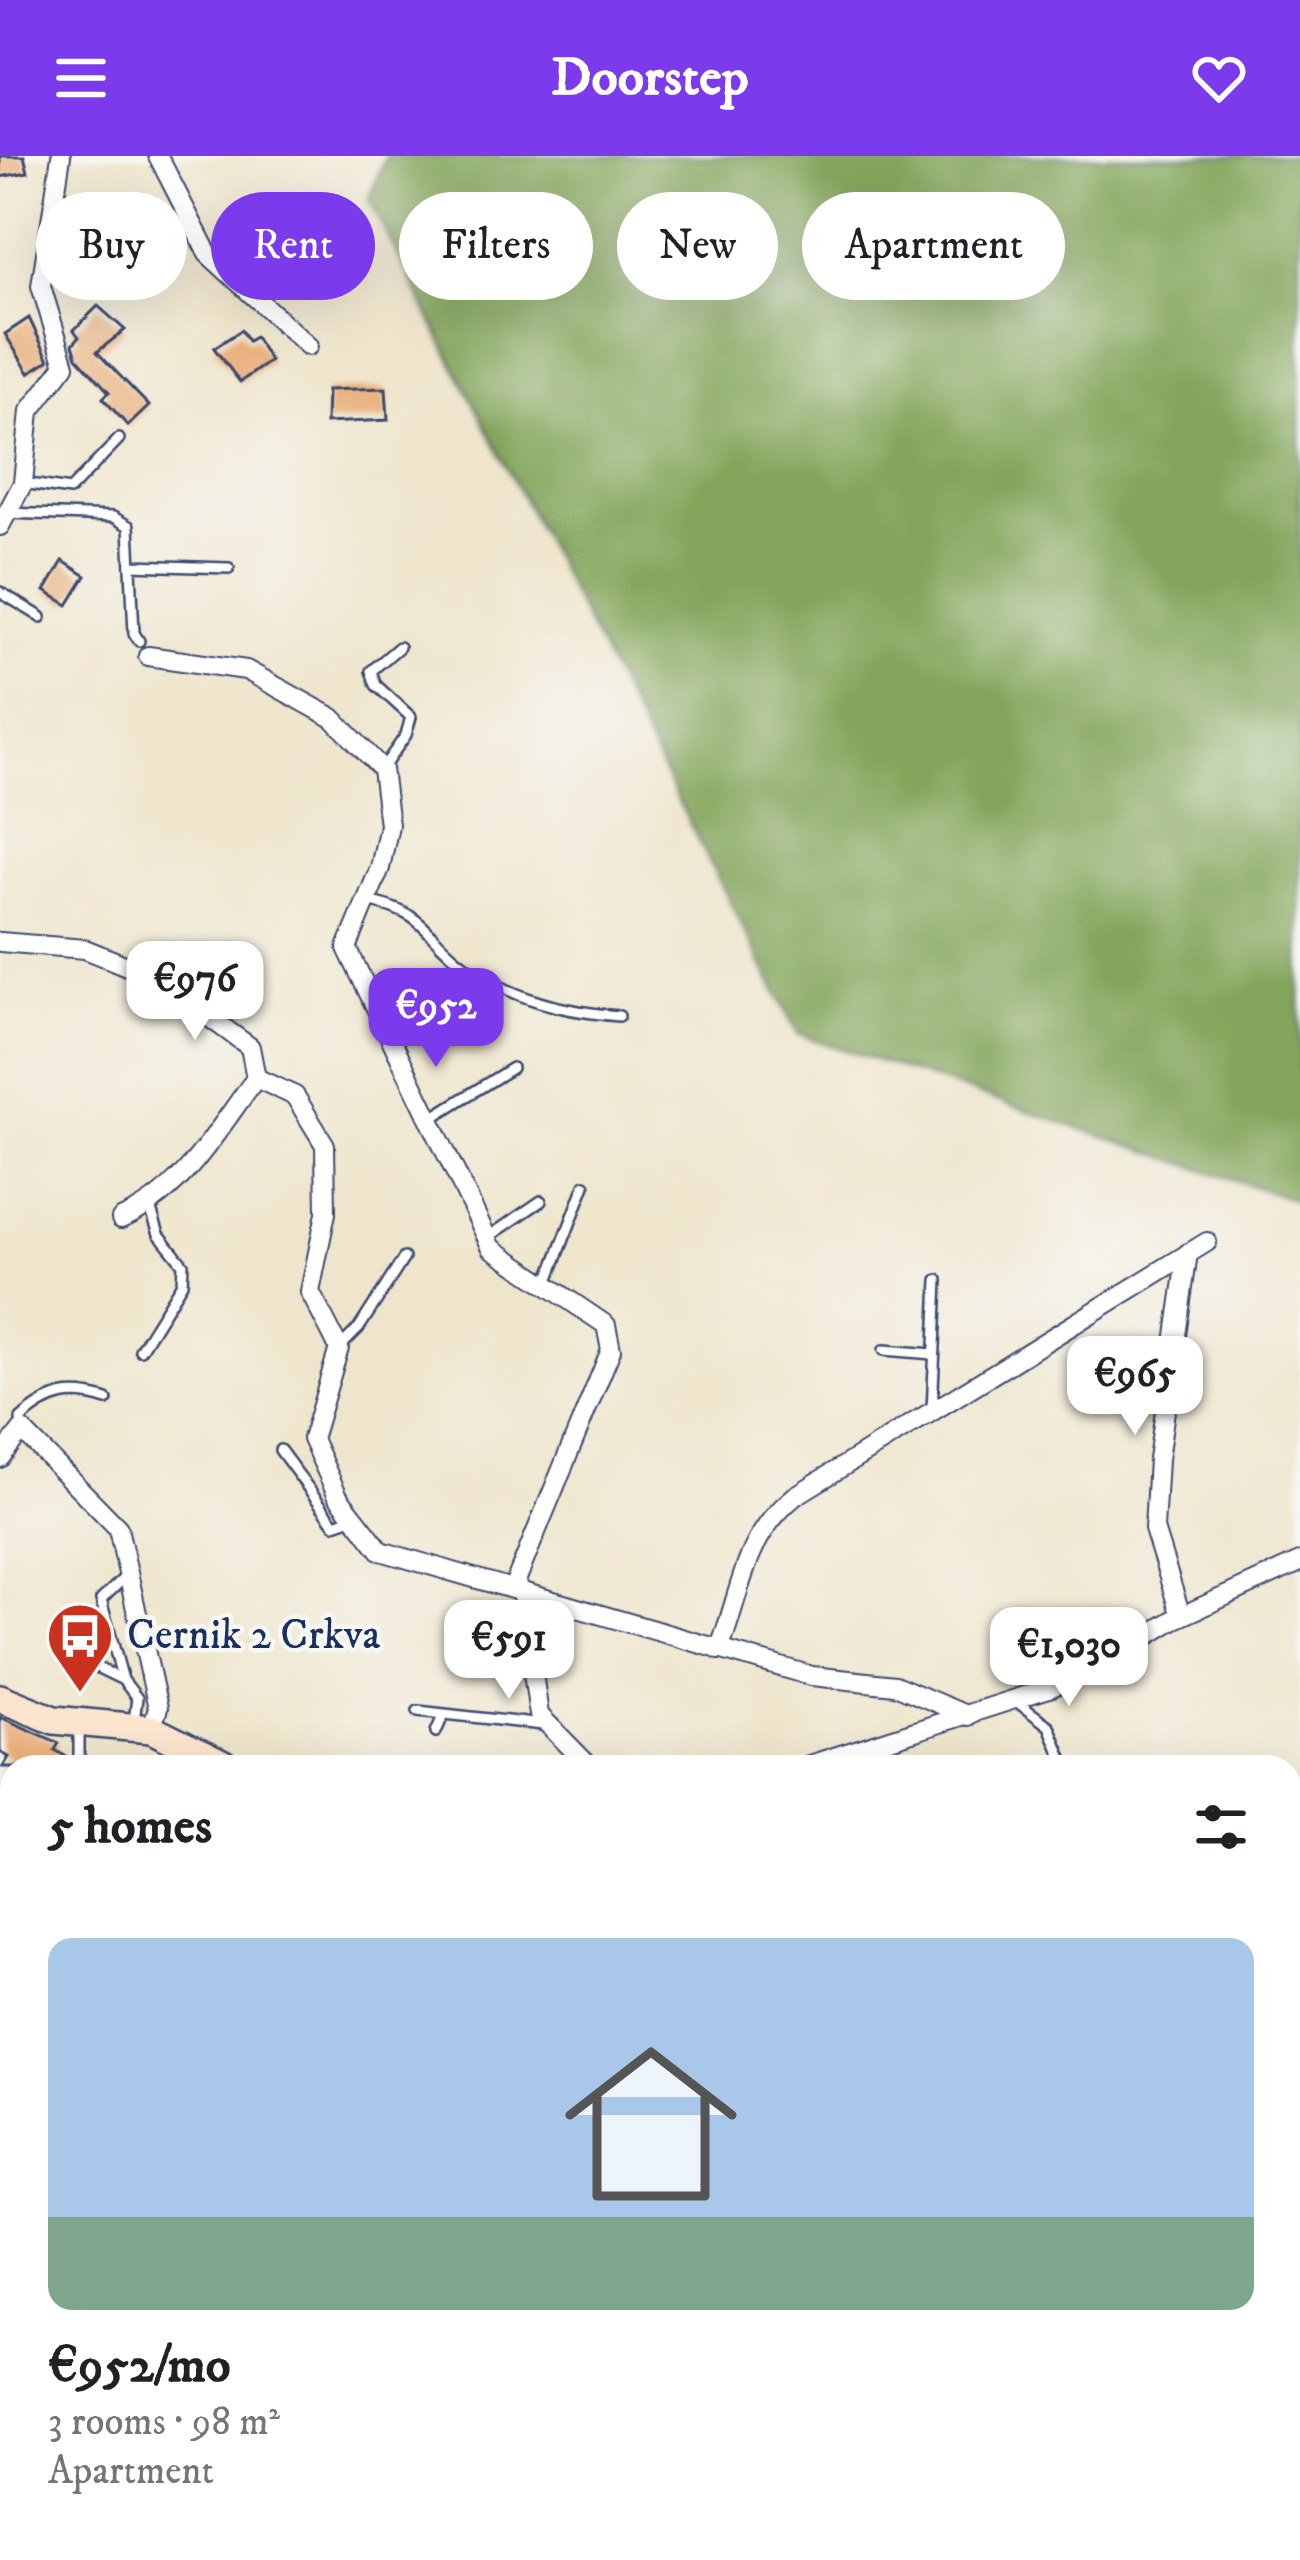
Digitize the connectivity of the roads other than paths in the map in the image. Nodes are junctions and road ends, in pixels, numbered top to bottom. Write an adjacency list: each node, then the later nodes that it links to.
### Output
1 (61, 156): 5 (street)
2 (158, 156): 3 (street)
3 (308, 346)
4 (118, 439): 5 (lane)
5 (23, 483): 6 (street)
6 (4, 520): 7 (lane)
7 (130, 565): 8 (lane); 12 (lane)
8 (229, 568)
9 (0, 592): 10 (lane)
10 (41, 617)
11 (399, 647): 13 (lane)
12 (144, 649): 13 (street)
13 (382, 769): 14 (street)
14 (367, 901): 16 (lane); 19 (street)
15 (0, 942): 18 (street)
16 (619, 1016)
17 (512, 1068): 19 (lane)
18 (256, 1078): 22 (street); 30 (street)
19 (430, 1119): 24 (street)
20 (585, 1184): 29 (lane)
21 (541, 1201): 24 (lane)
22 (150, 1207): 23 (street); 31 (lane)
23 (121, 1219)
24 (487, 1238): 29 (street)
25 (1207, 1242): 26 (street)
26 (1188, 1253): 35 (street); 43 (street)
27 (404, 1258): 30 (lane)
28 (938, 1280): 33 (lane)
29 (546, 1286): 42 (street)
30 (339, 1348): 39 (street)
31 (140, 1350)
32 (884, 1350): 33 (lane)
33 (934, 1354): 35 (lane)
34 (107, 1400): 36 (lane)
35 (932, 1411): 44 (street)
36 (22, 1430): 38 (street); 41 (street)
37 (280, 1450): 39 (lane)
38 (0, 1458)
39 (355, 1517): 42 (street)
40 (1300, 1562): 43 (street)
41 (126, 1576): 46 (lane); 54 (street)
42 (517, 1589): 44 (street); 53 (street)
43 (1181, 1616): 48 (street)
44 (719, 1650): 51 (street)
45 (84, 1661): 46 (lane)
46 (123, 1680): 54 (lane)
47 (0, 1698): 52 (street)
48 (1015, 1700): 51 (street); 60 (lane)
49 (418, 1712): 50 (lane)
50 (443, 1716): 53 (lane); 55 (lane)
51 (968, 1716): 59 (street)
52 (79, 1725): 54 (street); 56 (lane)
53 (548, 1725): 58 (street)
54 (142, 1728): 57 (street)
55 (436, 1732)
56 (79, 1755)
57 (210, 1755)
58 (578, 1755)
59 (842, 1755)
60 (1061, 1755)

